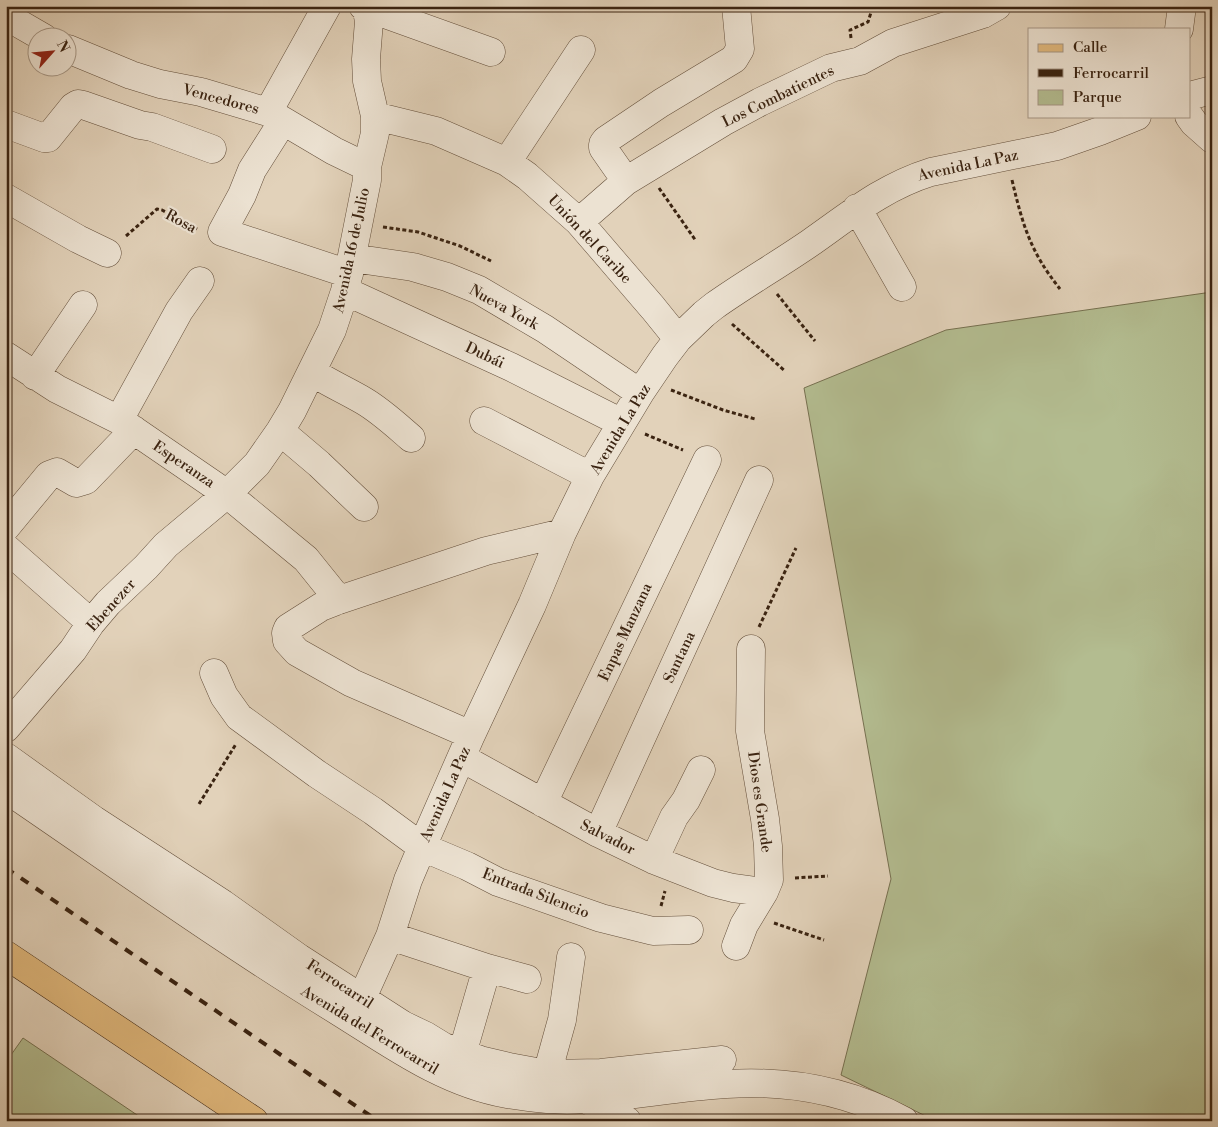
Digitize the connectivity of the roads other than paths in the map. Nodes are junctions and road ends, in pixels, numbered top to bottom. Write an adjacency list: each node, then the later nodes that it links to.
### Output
1 (327, 6): 14 (street)
2 (736, 6): 23 (street)
3 (997, 6): 23 (street, Los Combatientes)
4 (1182, 6): 7 (street)
5 (365, 7): 10 (street); 15 (street, Avenida 16 de Julio)
6 (6, 16): 8 (street)
7 (1179, 28)
8 (28, 29)
9 (581, 50): 21 (street)
10 (491, 52)
11 (78, 53): 14 (street, Vencedores)
12 (1212, 90): 13 (street)
13 (1190, 96)
14 (275, 116): 22 (street, Vencedores); 28 (street)
15 (375, 116): 21 (street, Unión del Caribe); 22 (street, Avenida 16 de Julio)
16 (1190, 117): 19 (street)
17 (1132, 118): 25 (street, Avenida La Paz)
18 (6, 124): 20 (street)
19 (1212, 139)
20 (212, 149)
21 (507, 162): 26 (street, Unión del Caribe)
22 (367, 167): 28 (street, Avenida 16 de Julio)
23 (636, 175): 26 (street, Los Combatientes)
24 (6, 198): 27 (street)
25 (857, 208): 30 (street); 32 (street, Avenida La Paz)
26 (579, 222): 32 (street, Unión del Caribe)
27 (107, 253)
28 (349, 274): 34 (street, Avenida 16 de Julio); 36 (street, Nueva York); 38 (street, Dubái)
29 (200, 281): 39 (street)
30 (902, 287)
31 (83, 305): 35 (street)
32 (678, 339): 36 (street, Avenida La Paz)
33 (6, 356): 35 (street, Esperanza)
34 (312, 372): 40 (street, Avenida 16 de Julio); 41 (street)
35 (35, 376): 39 (street, Esperanza)
36 (646, 386): 38 (street, Avenida La Paz)
37 (484, 421): 43 (street)
38 (622, 423): 43 (street, Avenida La Paz)
39 (126, 425): 45 (street, Esperanza); 47 (street)
40 (280, 431): 45 (street, Avenida 16 de Julio); 46 (street)
41 (411, 438)
42 (707, 460): 59 (street, Enpas Manzana)
43 (590, 476): 48 (street, Avenida La Paz)
44 (759, 480): 60 (street, Santana)
45 (228, 494): 50 (street, Esperanza); 51 (street, Ebenezer)
46 (364, 507)
47 (10, 514)
48 (562, 533): 50 (street); 55 (street, Avenida La Paz)
49 (6, 548): 51 (street)
50 (339, 600): 55 (street)
51 (91, 623): 54 (street, Ebenezer)
52 (751, 649): 63 (street, Dios es Grande)
53 (214, 673): 61 (street, Entrada Silencio)
54 (6, 728)
55 (467, 747): 59 (street, Salvador); 61 (street, Avenida La Paz)
56 (6, 757): 71 (street, Ferrocarril)
57 (701, 770): 62 (street)
58 (6, 789): 75 (street, Avenida del Ferrocarril)
59 (543, 803): 60 (street, Salvador)
60 (598, 833): 62 (street, Salvador)
61 (422, 848): 64 (street, Entrada Silencio); 65 (street, Avenida La Paz)
62 (663, 862): 63 (street, Salvador)
63 (761, 895): 66 (street, Dios es Grande)
64 (689, 930)
65 (390, 936): 69 (street); 71 (street, Avenida La Paz)
66 (736, 946)
67 (6, 955): 76 (main road)
68 (571, 956): 74 (street)
69 (487, 968): 70 (street); 72 (street)
70 (527, 979)
71 (362, 998): 72 (street, Ferrocarril)
72 (462, 1054): 74 (street, Ferrocarril)
73 (722, 1060): 74 (street, Ferrocarril)
74 (547, 1074)
75 (585, 1099): 77 (street); 78 (street, Avenida del Ferrocarril)
76 (254, 1121)
77 (627, 1121)
78 (904, 1121)

